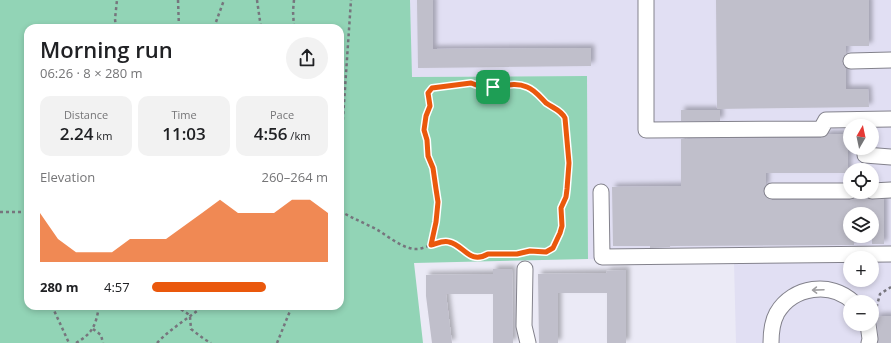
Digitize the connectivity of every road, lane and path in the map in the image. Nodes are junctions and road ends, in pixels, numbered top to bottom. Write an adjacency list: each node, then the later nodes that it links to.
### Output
1 (117, 0): 8 (path)
2 (178, 0): 9 (path)
3 (224, 0): 10 (path)
4 (257, 0): 11 (path)
5 (294, 0): 12 (path)
6 (351, 0): 15 (path)
7 (646, 0): 16 (lane)
8 (116, 24)
9 (179, 24)
10 (216, 24)
11 (260, 24)
12 (294, 24)
13 (891, 60): 14 (lane)
14 (851, 61)
15 (344, 103)
16 (891, 119)
17 (865, 155): 18 (lane)
18 (891, 156)
19 (891, 190): 22 (lane)
20 (772, 191): 21 (lane)
21 (843, 191)
22 (879, 191)
23 (601, 192): 28 (lane)
24 (0, 212): 25 (path)
25 (24, 212)
26 (344, 213): 27 (path)
27 (431, 245): 27 (path)
28 (891, 254)
29 (525, 269): 47 (lane)
30 (891, 287): 32 (path)
31 (844, 295): 48 (lane, one-way to 48)
32 (879, 297)
33 (54, 310): 41 (path)
34 (98, 310): 39 (path)
35 (183, 310): 38 (path)
36 (199, 310): 38 (path)
37 (290, 310): 46 (path)
38 (190, 317): 44 (path); 45 (path)
39 (93, 329): 42 (path); 43 (path)
40 (870, 331): 49 (lane)
41 (69, 343)
42 (76, 343)
43 (103, 343)
44 (157, 343)
45 (211, 343)
46 (277, 343)
47 (528, 343)
48 (771, 343)
49 (869, 343)

